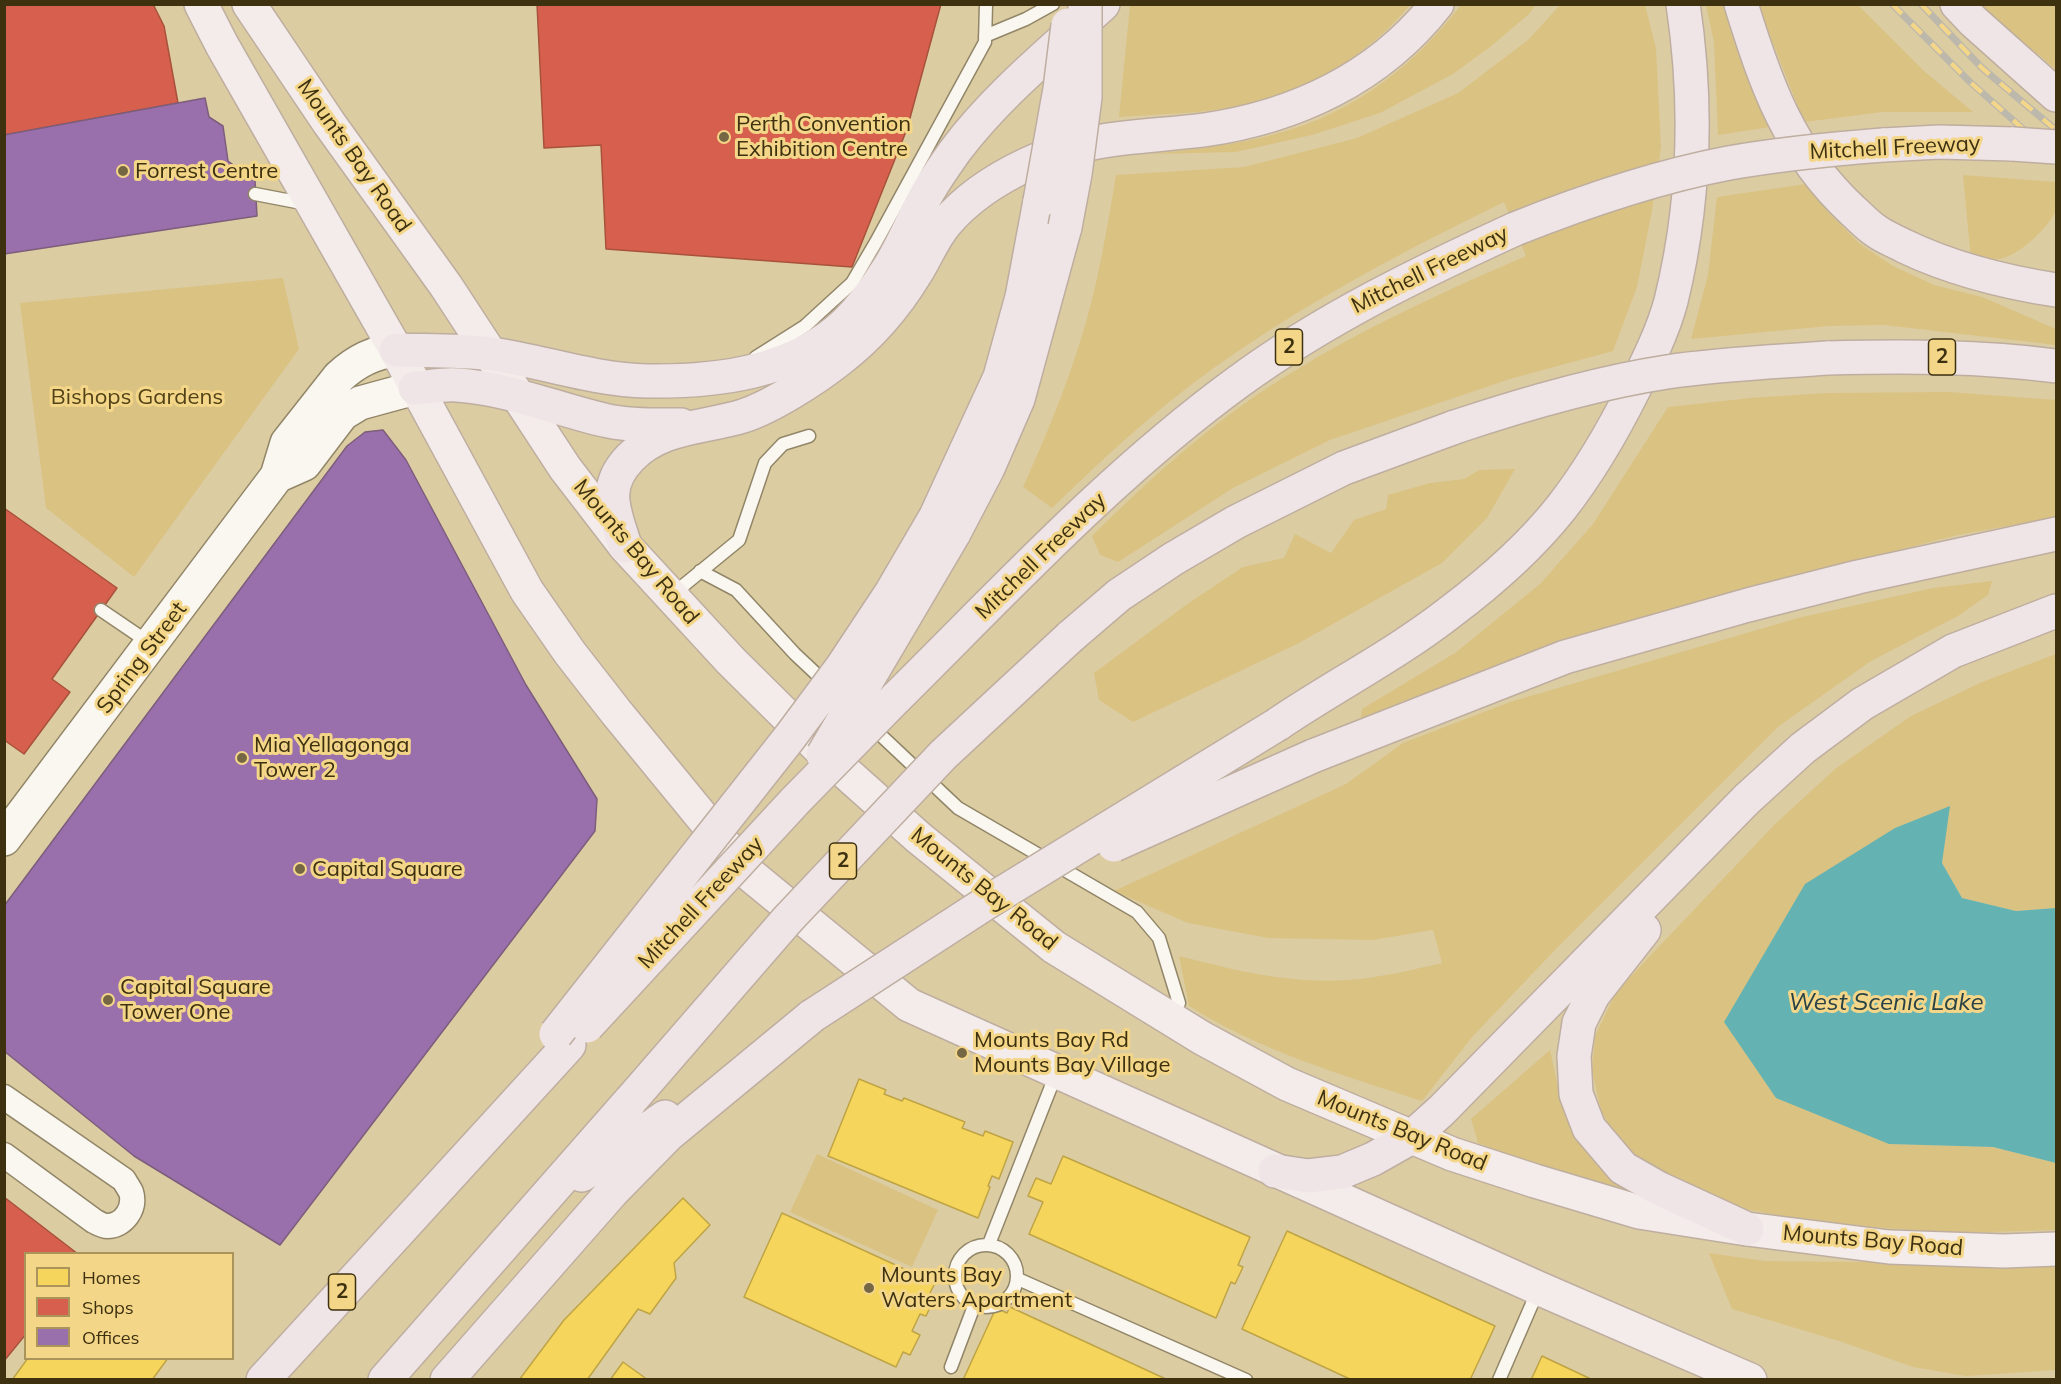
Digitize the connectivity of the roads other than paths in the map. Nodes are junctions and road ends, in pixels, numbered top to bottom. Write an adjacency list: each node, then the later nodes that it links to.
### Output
1 (201, 4): 17 (main road)
2 (986, 4): 13 (lane)
3 (1053, 4): 13 (lane); 18 (highway, bridge)
4 (1070, 4): 18 (highway, bridge)
5 (1085, 4): 18 (highway, bridge)
6 (1103, 4): 23 (highway)
7 (1437, 4): 26 (highway)
8 (1672, 4): 12 (highway)
9 (1741, 4): 19 (highway)
10 (1957, 4): 14 (highway)
11 (259, 11): 21 (main road, Mounts Bay Road)
12 (1685, 19): 40 (highway, bridge)
13 (985, 36): 23 (lane)
14 (2056, 95)
15 (2056, 147): 38 (highway, Mitchell Freeway / 2, bridge)
16 (255, 194): 17 (lane)
17 (314, 206): 20 (main road)
18 (1047, 217): 29 (highway)
19 (2056, 290)
20 (396, 350): 21 (highway); 24 (main road); 28 (main road, Spring Street)
21 (491, 354): 23 (highway); 25 (main road, Mounts Bay Road)
22 (2056, 366): 49 (highway, 2, bridge)
23 (724, 377)
24 (416, 388): 25 (highway); 28 (main road, Spring Street); 43 (main road)
25 (519, 396): 26 (highway); 31 (main road, Mounts Bay Road)
26 (695, 426): 31 (highway)
27 (809, 436): 32 (lane)
28 (277, 476): 36 (main road, Spring Street)
29 (945, 525): 38 (highway, bridge); 42 (highway, bridge)
30 (2056, 534): 40 (highway, bridge)
31 (626, 546): 33 (main road, Mounts Bay Road)
32 (700, 571): 33 (lane); 41 (lane)
33 (671, 596): 41 (main road, Mounts Bay Road)
34 (101, 610): 36 (lane)
35 (2056, 610): 37 (highway)
36 (152, 645): 39 (main road, Spring Street)
37 (1748, 799): 46 (highway); 50 (highway)
38 (796, 800): 42 (highway, Mitchell Freeway / 2, bridge)
39 (4, 839)
40 (986, 903): 45 (highway, bridge)
41 (1170, 1018): 46 (main road, Mounts Bay Road)
42 (563, 1040): 58 (highway, 2)
43 (1057, 1072): 48 (main road); 51 (lane)
44 (4, 1097): 47 (street)
45 (663, 1129): 49 (highway); 60 (highway)
46 (1412, 1137): 48 (highway); 50 (main road, Mounts Bay Road)
47 (4, 1155)
48 (1275, 1171): 54 (main road)
49 (541, 1203): 59 (highway, 2)
50 (1747, 1229): 52 (main road, Mounts Bay Road)
51 (989, 1244): 53 (lane); 55 (lane)
52 (2056, 1250)
53 (1018, 1279): 55 (lane); 57 (lane)
54 (1538, 1288): 62 (lane); 63 (main road)
55 (974, 1306): 56 (lane)
56 (951, 1366)
57 (1222, 1375): 61 (lane)
58 (263, 1380)
59 (385, 1380)
60 (447, 1380)
61 (1246, 1380)
62 (1499, 1380)
63 (1750, 1380)

